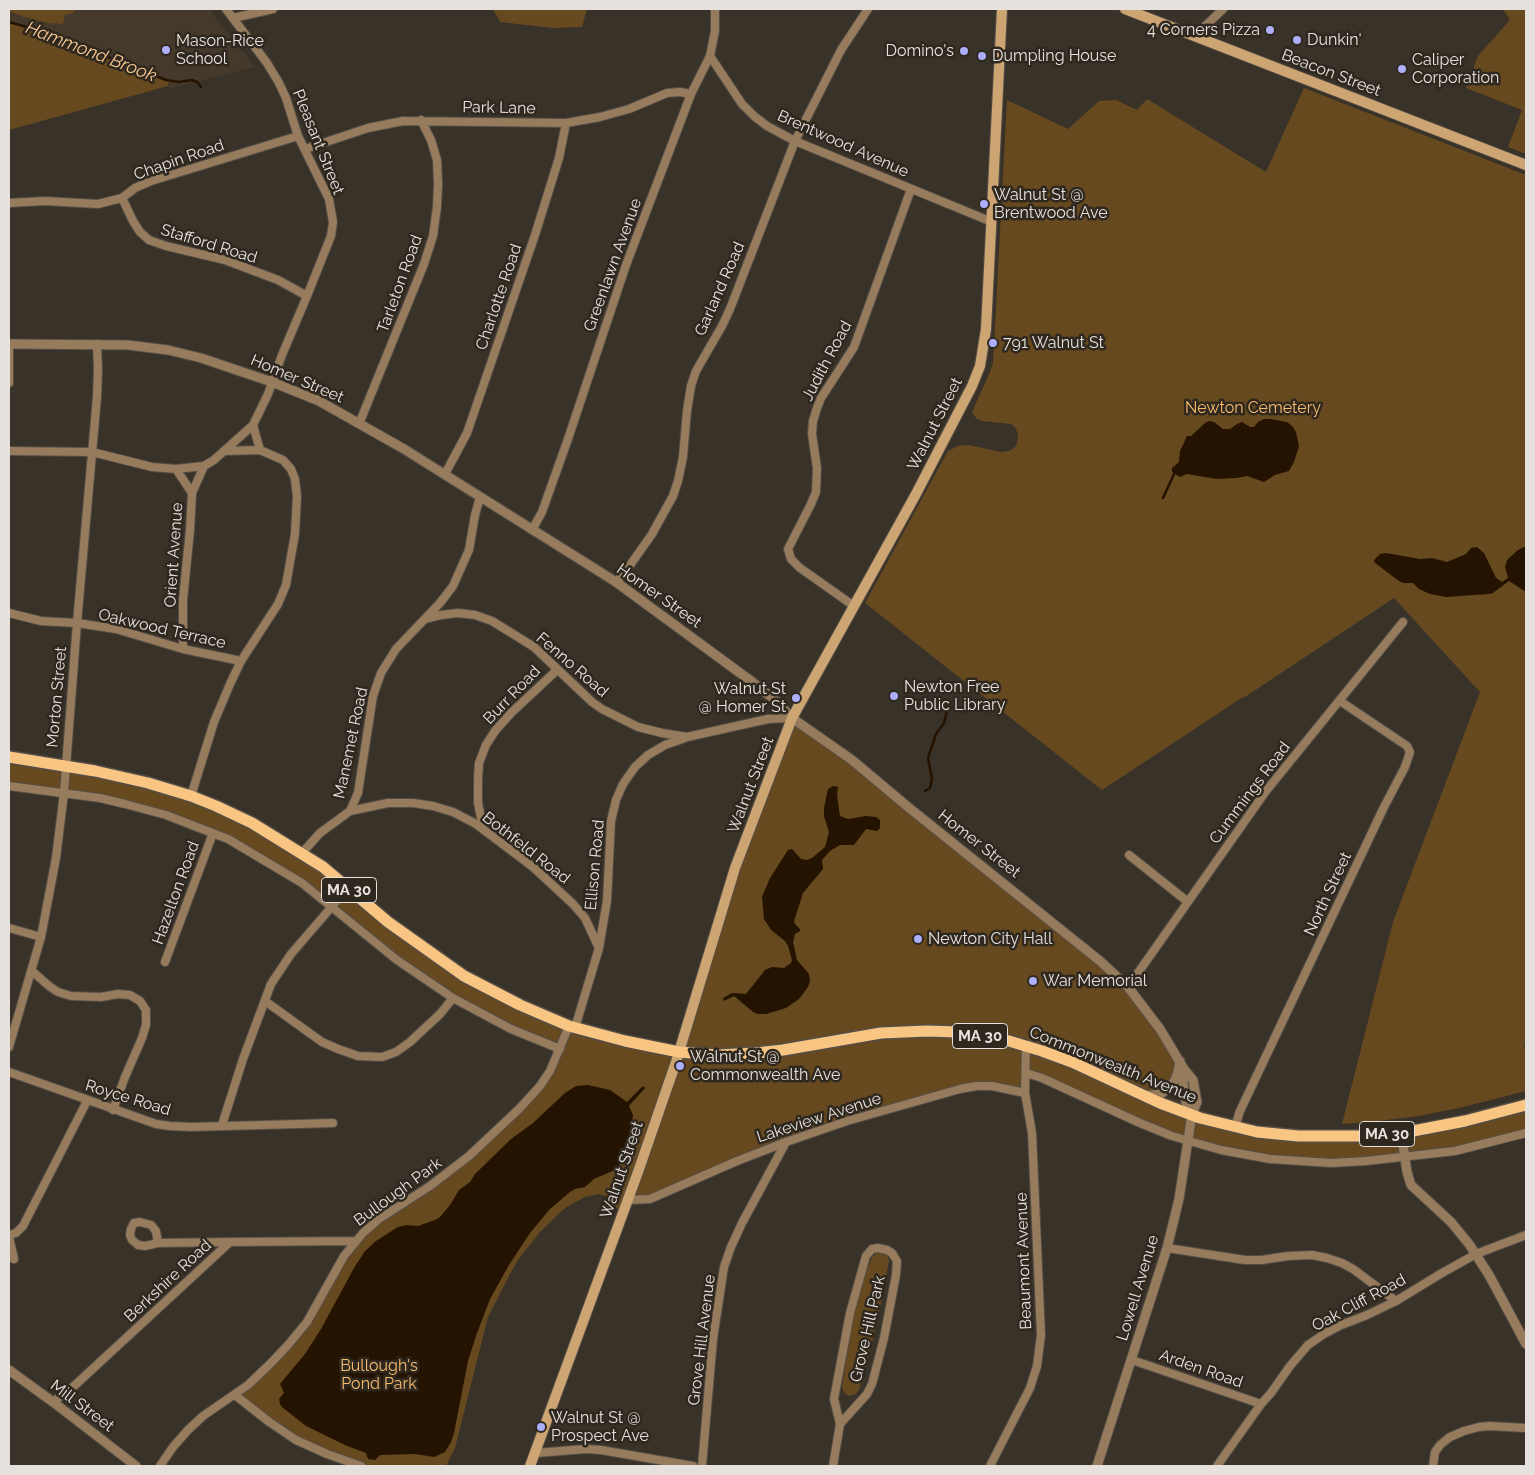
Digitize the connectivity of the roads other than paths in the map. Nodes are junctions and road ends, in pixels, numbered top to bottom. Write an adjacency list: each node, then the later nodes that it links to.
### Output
1 (226, 9): 8 (street, Pleasant Street)
2 (273, 9): 8 (street)
3 (715, 9): 10 (street, Greenlawn Avenue)
4 (868, 9): 15 (street, Garland Road)
5 (1002, 9): 21 (main road, Walnut Street)
6 (1125, 9): 9 (main road, Beacon Street)
7 (1224, 9): 9 (street)
8 (233, 18): 14 (street, Pleasant Street)
9 (1195, 36): 17 (main road, Beacon Street)
10 (710, 56): 11 (street, Greenlawn Avenue); 15 (street, Brentwood Avenue)
11 (691, 94): 13 (street, Park Lane); 38 (street, Greenlawn Avenue)
12 (421, 120): 13 (street, Park Lane); 16 (street, Park Lane); 27 (street, Tarleton Road)
13 (566, 123): 35 (street, Charlotte Road)
14 (298, 136): 16 (street, Pleasant Street); 19 (street, Chapin Road)
15 (795, 141): 18 (street, Brentwood Avenue); 39 (street, Garland Road)
16 (305, 149): 22 (street, Pleasant Street)
17 (1526, 165)
18 (911, 189): 21 (street, Brentwood Avenue); 40 (street, Judith Road)
19 (122, 198): 20 (street, Chapin Road); 22 (street, Stafford Road)
20 (9, 203)
21 (992, 222): 40 (main road, Walnut Street)
22 (307, 296): 25 (street, Pleasant Street)
23 (9, 344): 24 (street, Homer Street); 26 (street)
24 (97, 344): 25 (street, Homer Street); 32 (street, Morton Street)
25 (272, 382): 27 (street, Homer Street); 28 (street, Pleasant Street)
26 (9, 383)
27 (359, 424): 35 (street, Homer Street)
28 (253, 426): 29 (street); 31 (street)
29 (260, 450): 31 (street); 46 (street)
30 (9, 451): 32 (street)
31 (224, 451): 33 (street)
32 (92, 452): 34 (street); 44 (street, Morton Street)
33 (204, 466): 34 (street); 36 (street, Orient Avenue)
34 (176, 469): 36 (street, Orient Avenue)
35 (445, 474): 37 (street, Homer Street)
36 (192, 493): 45 (street, Orient Avenue)
37 (480, 497): 38 (street, Homer Street); 42 (street, Manemet Road)
38 (532, 530): 39 (street, Homer Street)
39 (616, 582): 49 (street, Homer Street)
40 (854, 606): 49 (main road, Walnut Street)
41 (9, 612): 44 (street, Oakwood Terrace)
42 (424, 620): 47 (street, Fenno Road); 56 (street, Manemet Road)
43 (1403, 622): 48 (street, Cummings Road)
44 (77, 623): 45 (street, Oakwood Terrace); 52 (street, Morton Street)
45 (183, 649): 46 (street, Oakwood Terrace)
46 (241, 661): 55 (street)
47 (557, 670): 50 (street, Fenno Road); 57 (street, Burr Road)
48 (1340, 701): 62 (street, Cummings Road); 89 (street, North Street)
49 (792, 718): 50 (street, Fenno Road); 69 (street, Homer Street); 77 (main road, Walnut Street)
50 (687, 738): 66 (street, Ellison Road)
51 (9, 758): 52 (main road, Commonwealth Avenue / MA 30)
52 (65, 767): 54 (street, Morton Street); 55 (main road, Commonwealth Avenue / MA 30)
53 (9, 786): 54 (street)
54 (64, 793): 58 (street); 65 (street, Morton Street)
55 (191, 796): 59 (main road, Commonwealth Avenue / MA 30)
56 (350, 811): 57 (street, Bothfeld Road); 59 (street, Manemet Road)
57 (483, 828): 66 (street, Bothfeld Road)
58 (213, 833): 63 (street); 67 (street, Hazelton Road)
59 (302, 853): 61 (main road, Commonwealth Avenue / MA 30)
60 (1129, 855): 62 (street)
61 (347, 889): 63 (street); 72 (main road, Commonwealth Avenue / MA 30)
62 (1188, 902): 69 (street, Cummings Road)
63 (332, 906): 70 (street); 71 (street)
64 (9, 928): 65 (street)
65 (41, 937): 68 (street, Morton Street)
66 (599, 948): 72 (street, Ellison Road)
67 (165, 962)
68 (32, 970): 73 (street, Morton Street); 85 (street)
69 (1128, 987): 78 (street, Homer Street)
70 (453, 998): 71 (street); 76 (street)
71 (265, 1001): 88 (street)
72 (572, 1027): 76 (street, Bullough Park); 77 (main road, Commonwealth Avenue / MA 30)
73 (11, 1036): 75 (street, Morton Street)
74 (1026, 1045): 77 (main road, Commonwealth Avenue / MA 30); 80 (street, Beaumont Avenue); 82 (main road, Commonwealth Avenue / MA 30)
75 (9, 1047)
76 (560, 1049): 98 (street, Bullough Park)
77 (679, 1052): 95 (main road, Walnut Street)
78 (1180, 1060): 82 (street); 86 (street, Homer Street)
79 (9, 1072): 83 (street, Royce Road)
80 (1026, 1073): 81 (street, Beaumont Avenue); 92 (street)
81 (1025, 1093): 93 (street, Lakeview Avenue); 121 (street, Beaumont Avenue)
82 (1143, 1096): 86 (main road, Commonwealth Avenue / MA 30)
83 (87, 1101): 85 (street, Royce Road); 97 (street)
84 (1526, 1105): 90 (main road, Commonwealth Avenue / MA 30)
85 (113, 1110): 88 (street, Royce Road)
86 (1192, 1114): 89 (main road, Commonwealth Avenue / MA 30); 92 (street, Lowell Avenue)
87 (333, 1123): 88 (street, Royce Road)
88 (222, 1125)
89 (1235, 1127): 90 (main road, Commonwealth Avenue / MA 30)
90 (1401, 1132): 94 (street)
91 (1526, 1133): 94 (street)
92 (1188, 1141): 94 (street); 101 (street, Lowell Avenue)
93 (786, 1142): 95 (street, Lakeview Avenue); 119 (street, Grove Hill Avenue)
94 (1405, 1157): 102 (street)
95 (628, 1200): 113 (main road, Walnut Street)
96 (1526, 1235): 102 (street, Oak Cliff Road)
97 (9, 1236): 103 (street)
98 (356, 1241): 99 (street, Berkshire Road); 108 (street, Bullough Park)
99 (230, 1242): 100 (street); 109 (street, Berkshire Road)
100 (158, 1243)
101 (1167, 1248): 104 (street); 106 (street, Lowell Avenue)
102 (1476, 1254): 104 (street, Oak Cliff Road); 105 (street)
103 (14, 1259)
104 (1396, 1301): 110 (street, Oak Cliff Road)
105 (1526, 1344)
106 (1132, 1360): 110 (street, Arden Road); 122 (street, Lowell Avenue)
107 (9, 1370): 109 (street, Mill Street)
108 (234, 1395): 115 (street, Bullough Park); 116 (street)
109 (53, 1402): 114 (street, Mill Street)
110 (1261, 1404): 123 (street, Oak Cliff Road)
111 (840, 1424): 111 (street, Grove Hill Park); 120 (street, Grove Hill Park)
112 (1526, 1428): 124 (street)
113 (536, 1453): 117 (main road, Walnut Street); 118 (street)
114 (136, 1466)
115 (160, 1466)
116 (361, 1466)
117 (530, 1466)
118 (693, 1466)
119 (702, 1466)
120 (833, 1466)
121 (990, 1466)
122 (1097, 1466)
123 (1217, 1466)
124 (1433, 1466)

